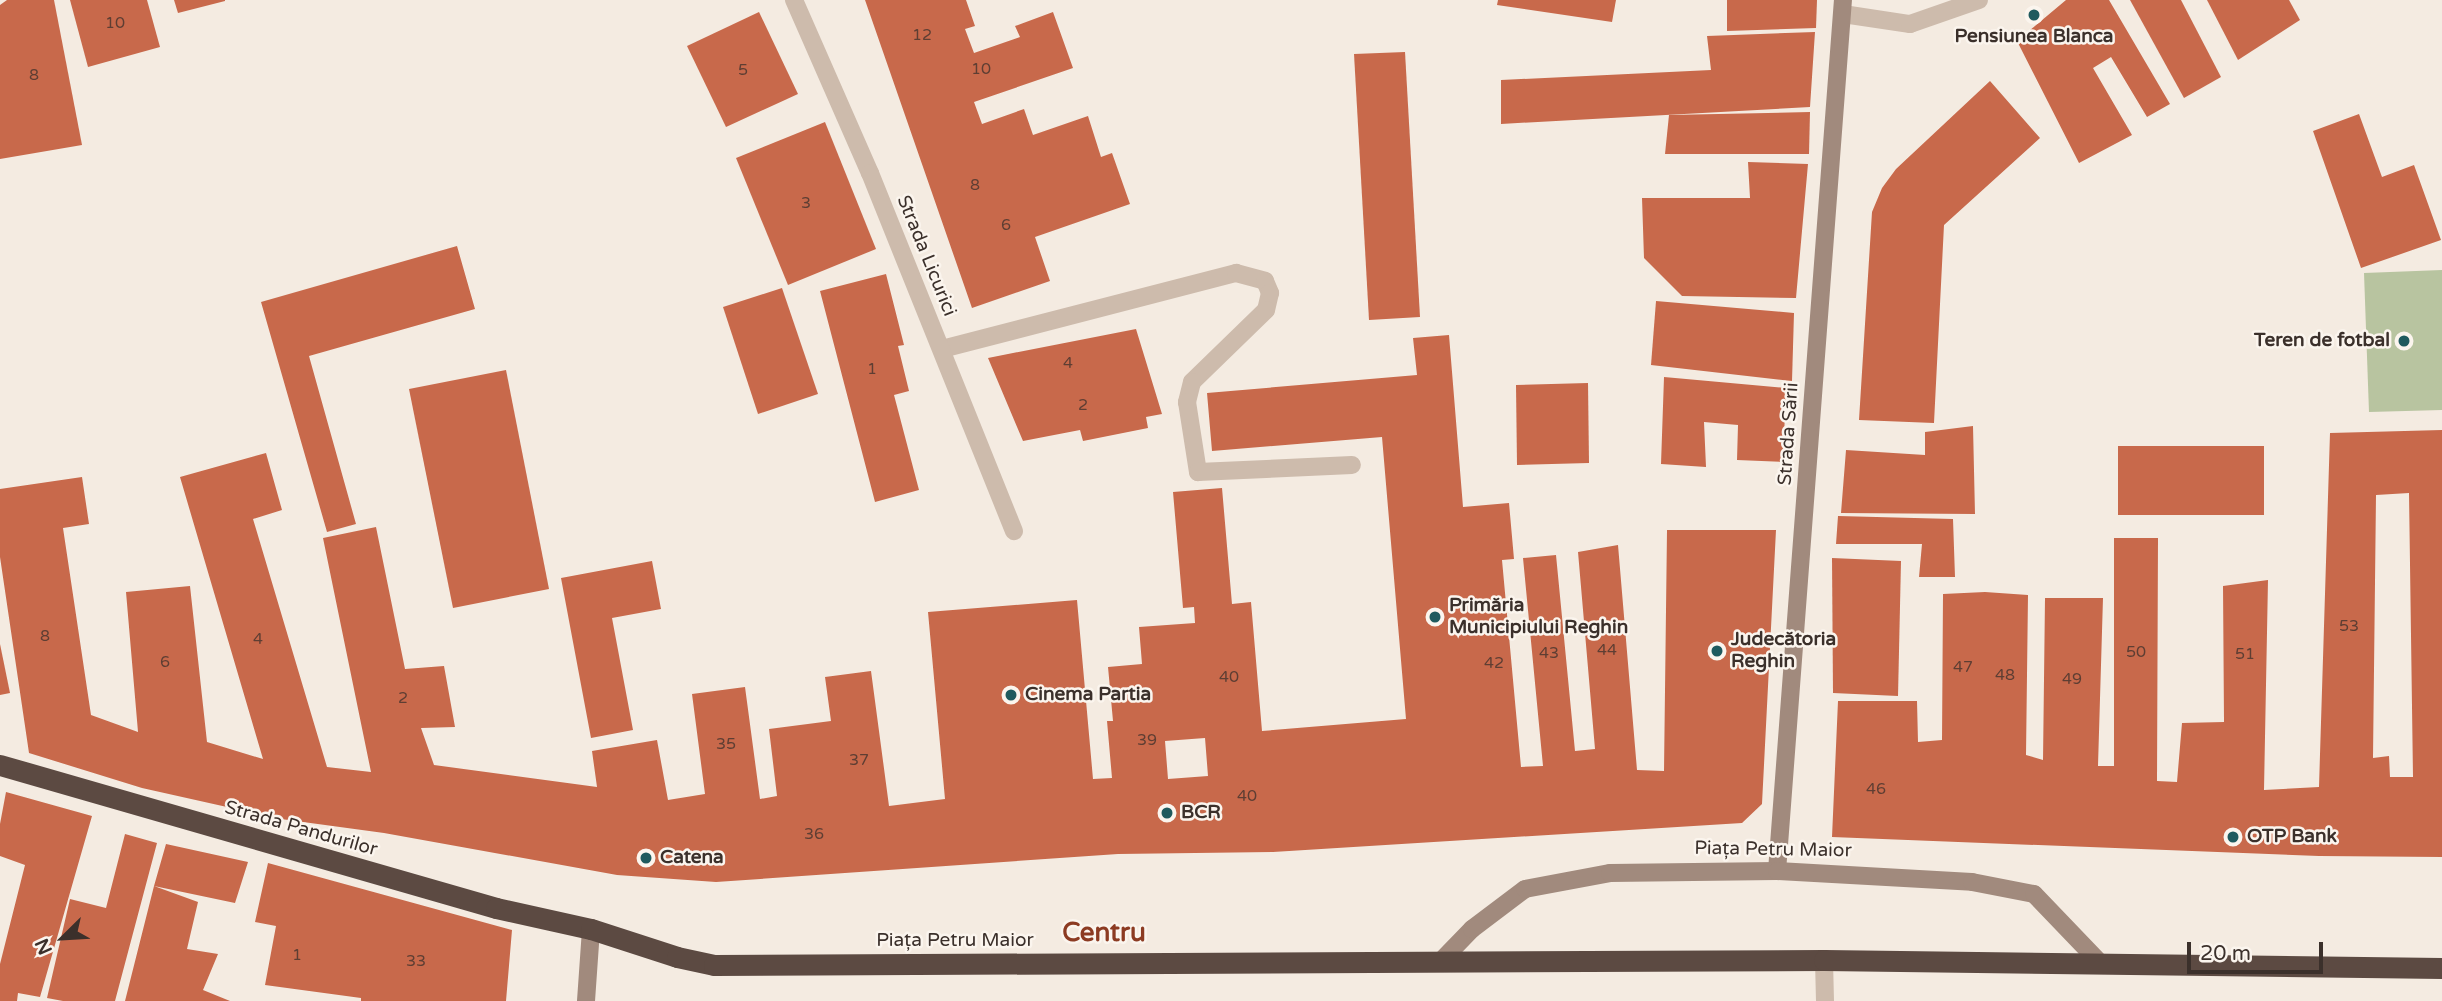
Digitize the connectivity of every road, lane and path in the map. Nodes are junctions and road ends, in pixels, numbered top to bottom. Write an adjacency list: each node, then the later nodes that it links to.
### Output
1 (794, 0): 4 (street, Strada Licurici)
2 (1979, 0): 3 (street)
3 (1843, 7): 8 (street, Strada Sării)
4 (942, 349): 5 (street); 6 (street, Strada Licurici)
5 (1352, 466)
6 (1014, 531)
7 (0, 765): 9 (highway, Strada Pandurilor)
8 (1777, 871): 11 (street, Piața Petru Maior); 12 (street, Piața Petru Maior)
9 (591, 929): 11 (highway, Piața Petru Maior); 14 (street)
10 (1824, 960): 11 (highway, Piața Petru Maior); 12 (highway, Piața Petru Maior); 15 (street)
11 (1440, 962)
12 (2102, 965): 13 (highway, Piața Petru Maior)
13 (2442, 968)
14 (586, 1001)
15 (1825, 1001)

